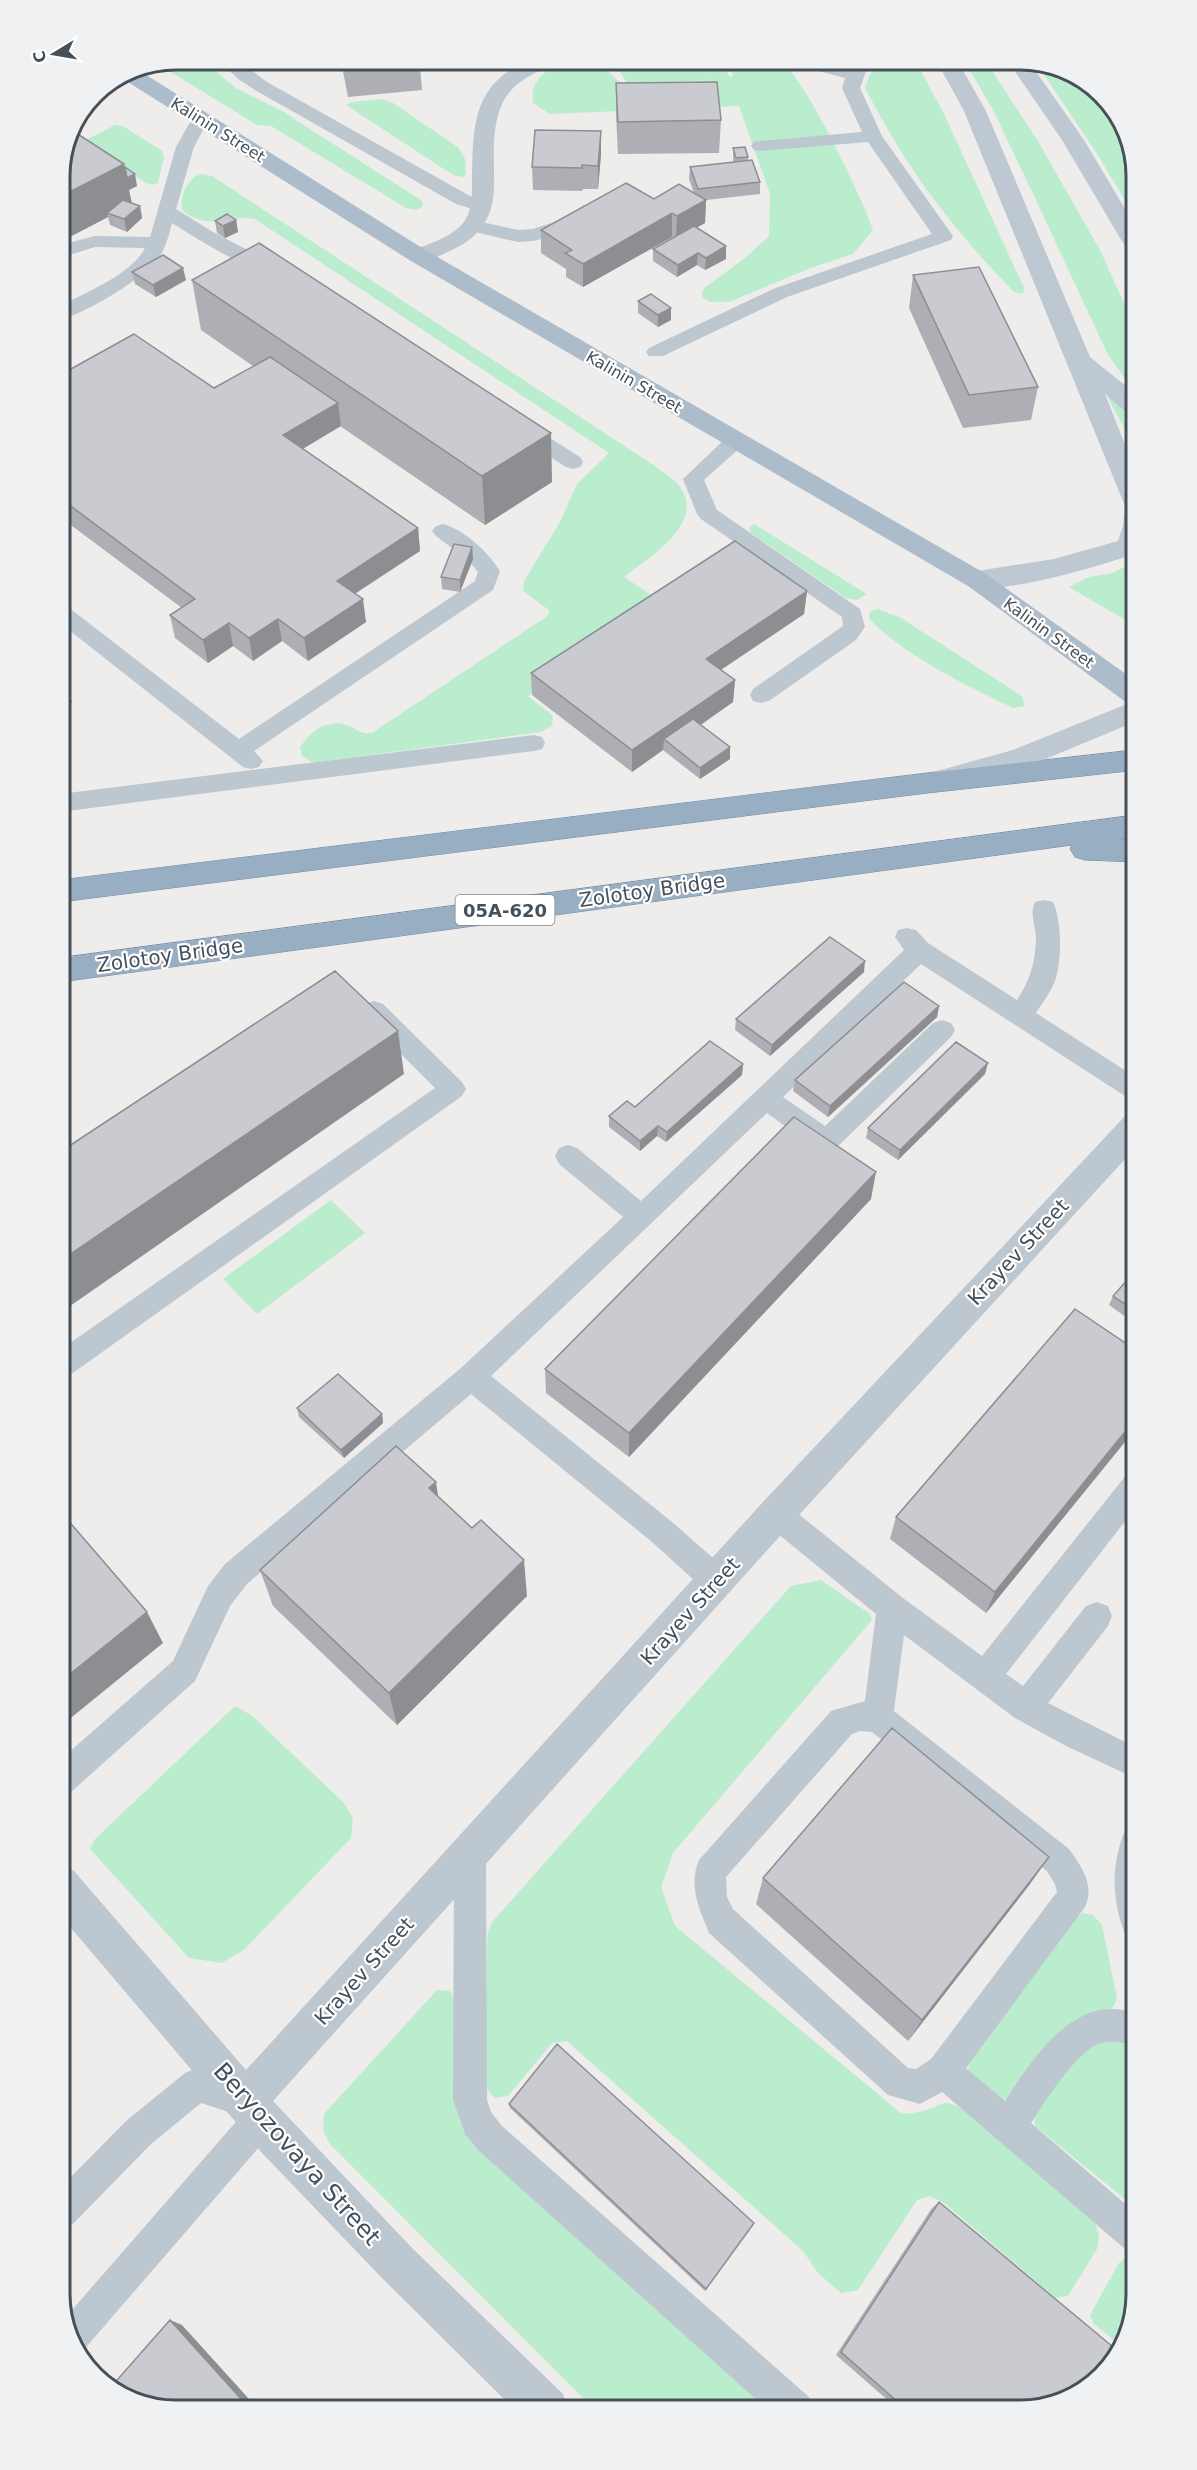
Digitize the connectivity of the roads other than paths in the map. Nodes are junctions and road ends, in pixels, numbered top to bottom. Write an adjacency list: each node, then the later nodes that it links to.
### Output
1 (240, 71): 11 (lane)
2 (520, 71): 11 (street)
3 (856, 71): 8 (lane)
4 (952, 71): 20 (main road)
5 (1025, 71): 13 (main road)
6 (137, 79): 7 (main road, Kalinin Street)
7 (200, 119): 10 (lane); 16 (main road, Kalinin Street)
8 (873, 136): 9 (lane); 19 (lane)
9 (760, 146)
10 (166, 211): 14 (lane); 17 (lane)
11 (477, 216): 12 (lane); 16 (street)
12 (588, 217)
13 (1126, 229)
14 (157, 243): 15 (lane); 18 (lane)
15 (71, 246)
16 (419, 256): 23 (main road, Kalinin Street)
17 (286, 278)
18 (71, 308)
19 (656, 352)
20 (1080, 360): 21 (main road); 25 (main road)
21 (1126, 399)
22 (504, 418): 24 (lane)
23 (735, 441): 28 (main road, Kalinin Street); 31 (lane)
24 (573, 462)
25 (1126, 481)
26 (444, 531): 34 (lane)
27 (1126, 547): 28 (main road)
28 (976, 580): 30 (main road, Kalinin Street)
29 (71, 620): 34 (lane)
30 (1126, 688)
31 (761, 695)
32 (1126, 715): 37 (main road)
33 (534, 743): 36 (lane)
34 (238, 751): 36 (lane)
35 (1126, 761): 37 (highway)
36 (273, 777): 38 (lane)
37 (927, 783): 42 (highway)
38 (71, 802)
39 (1126, 827): 40 (highway, Zolotoy Bridge)
40 (951, 849): 41 (highway); 44 (highway, Zolotoy Bridge / 05А-620)
41 (1126, 851)
42 (71, 890)
43 (1044, 909): 46 (lane)
44 (71, 969)
45 (374, 1011): 53 (lane)
46 (1020, 1016): 48 (lane); 49 (lane)
47 (942, 1030): 49 (lane)
48 (1126, 1084)
49 (765, 1098): 52 (lane)
50 (1126, 1136): 56 (street, Krayev Street)
51 (568, 1156): 52 (lane)
52 (642, 1217): 54 (lane)
53 (70, 1359)
54 (471, 1377): 57 (lane); 64 (lane)
55 (1126, 1497): 60 (lane)
56 (776, 1514): 57 (street, Krayev Street); 58 (lane)
57 (717, 1581): 65 (street, Krayev Street)
58 (892, 1608): 60 (lane); 62 (lane)
59 (1097, 1616): 61 (lane)
60 (984, 1678): 61 (lane)
61 (1026, 1707): 63 (lane)
62 (878, 1717): 68 (lane); 68 (lane)
63 (1126, 1759)
64 (70, 1772)
65 (470, 1854): 69 (street, Krayev Street); 75 (lane)
66 (70, 1897): 69 (street, Beryozovaya Street)
67 (1126, 2027): 70 (lane)
68 (943, 2071): 70 (lane)
69 (253, 2110): 71 (lane); 73 (lane); 74 (street, Beryozovaya Street)
70 (1008, 2127): 72 (lane)
71 (70, 2203)
72 (1126, 2228)
73 (77, 2330)
74 (536, 2399)
75 (784, 2400)

